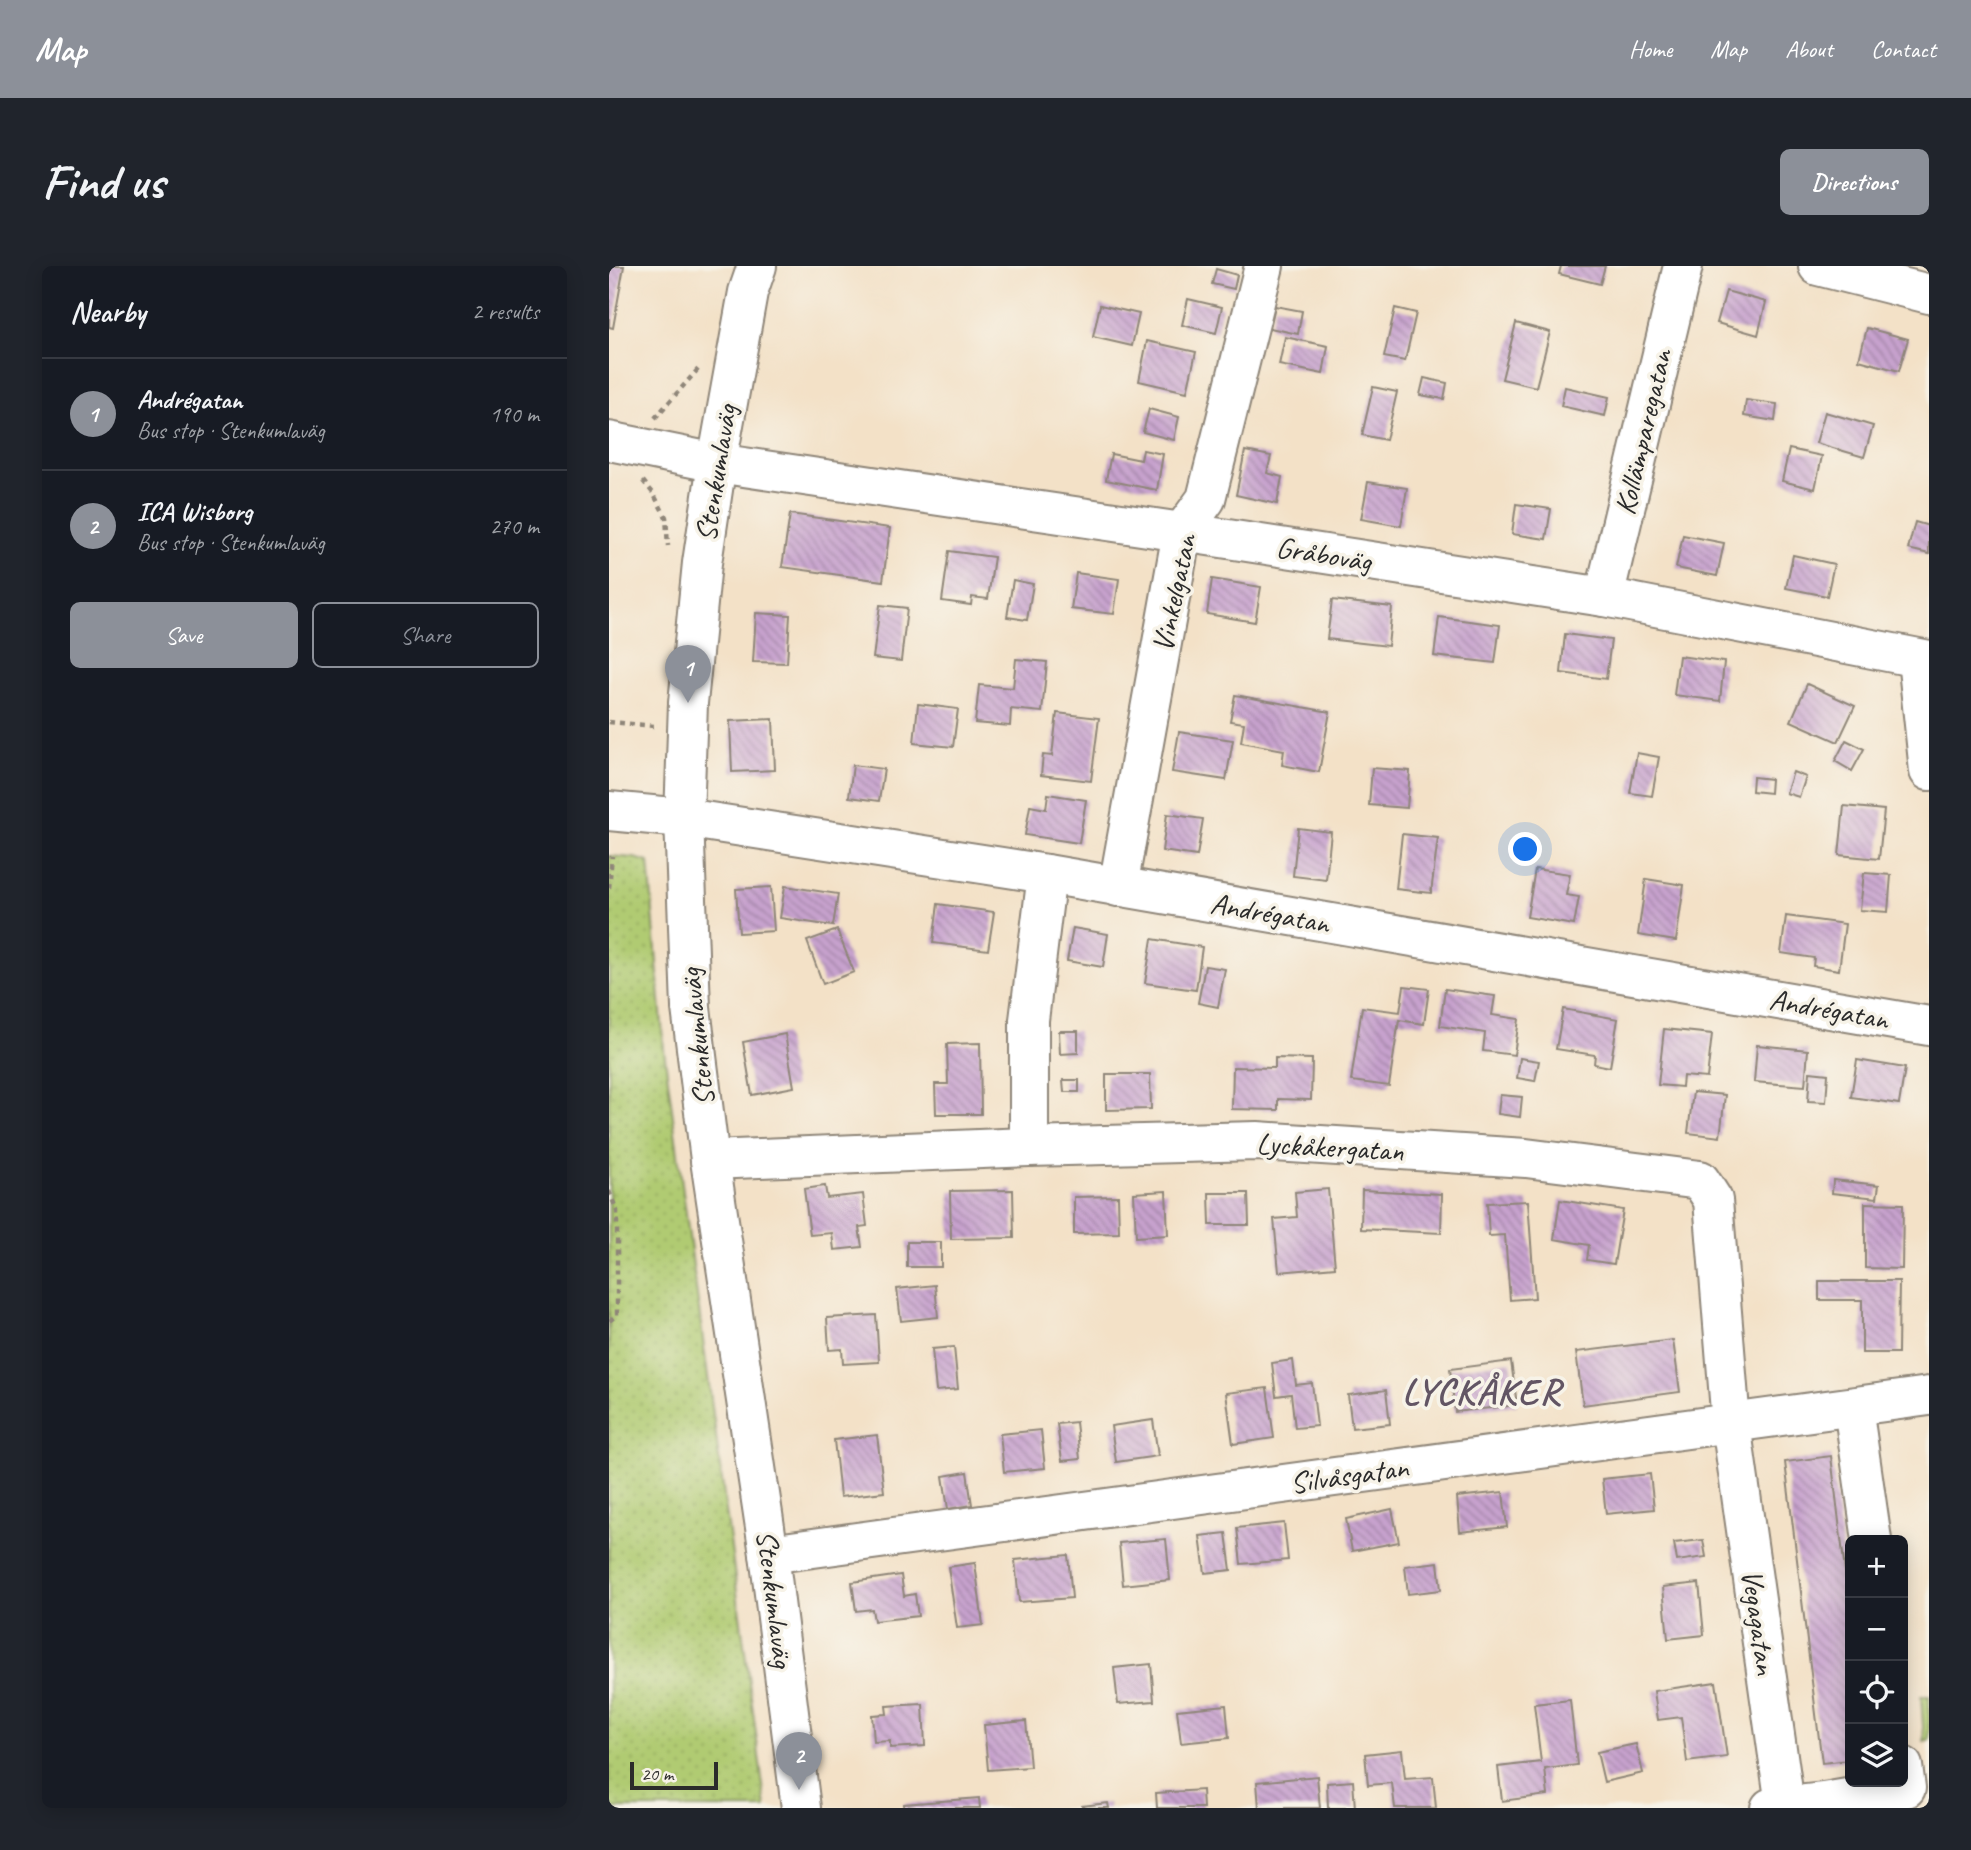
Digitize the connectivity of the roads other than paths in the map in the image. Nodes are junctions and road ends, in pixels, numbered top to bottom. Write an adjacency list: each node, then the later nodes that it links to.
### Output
1 (757, 266): 7 (street, Stenkumlaväg)
2 (1264, 266): 8 (street, Vinkelgatan)
3 (1683, 266): 9 (street, Kollämparegatan)
4 (1818, 266): 5 (street)
5 (1929, 294)
6 (609, 441): 7 (street, Gråboväg)
7 (717, 463): 8 (street, Gråboväg); 13 (street, Stenkumlaväg)
8 (1182, 532): 9 (street, Gråboväg); 15 (street, Vinkelgatan)
9 (1604, 597): 10 (street, Gråboväg)
10 (1923, 659): 11 (street)
11 (1929, 771)
12 (609, 811): 13 (street, Andrégatan)
13 (684, 818): 14 (street, Andrégatan); 18 (street, Stenkumlaväg)
14 (1047, 874): 15 (street, Andrégatan); 17 (street)
15 (1118, 887): 16 (street, Andrégatan)
16 (1929, 1026)
17 (1029, 1147): 18 (street, Lyckåkergatan); 21 (street, Lyckåkergatan)
18 (710, 1160): 23 (street, Stenkumlaväg)
19 (1929, 1396): 20 (street, Silvåsgatan)
20 (1853, 1406): 21 (street, Silvåsgatan); 22 (street)
21 (1731, 1424): 23 (street, Silvåsgatan); 25 (street, Vegagatan)
22 (1871, 1535)
23 (769, 1554): 26 (street, Stenkumlaväg)
24 (1906, 1787): 25 (street)
25 (1778, 1807)
26 (801, 1808)

